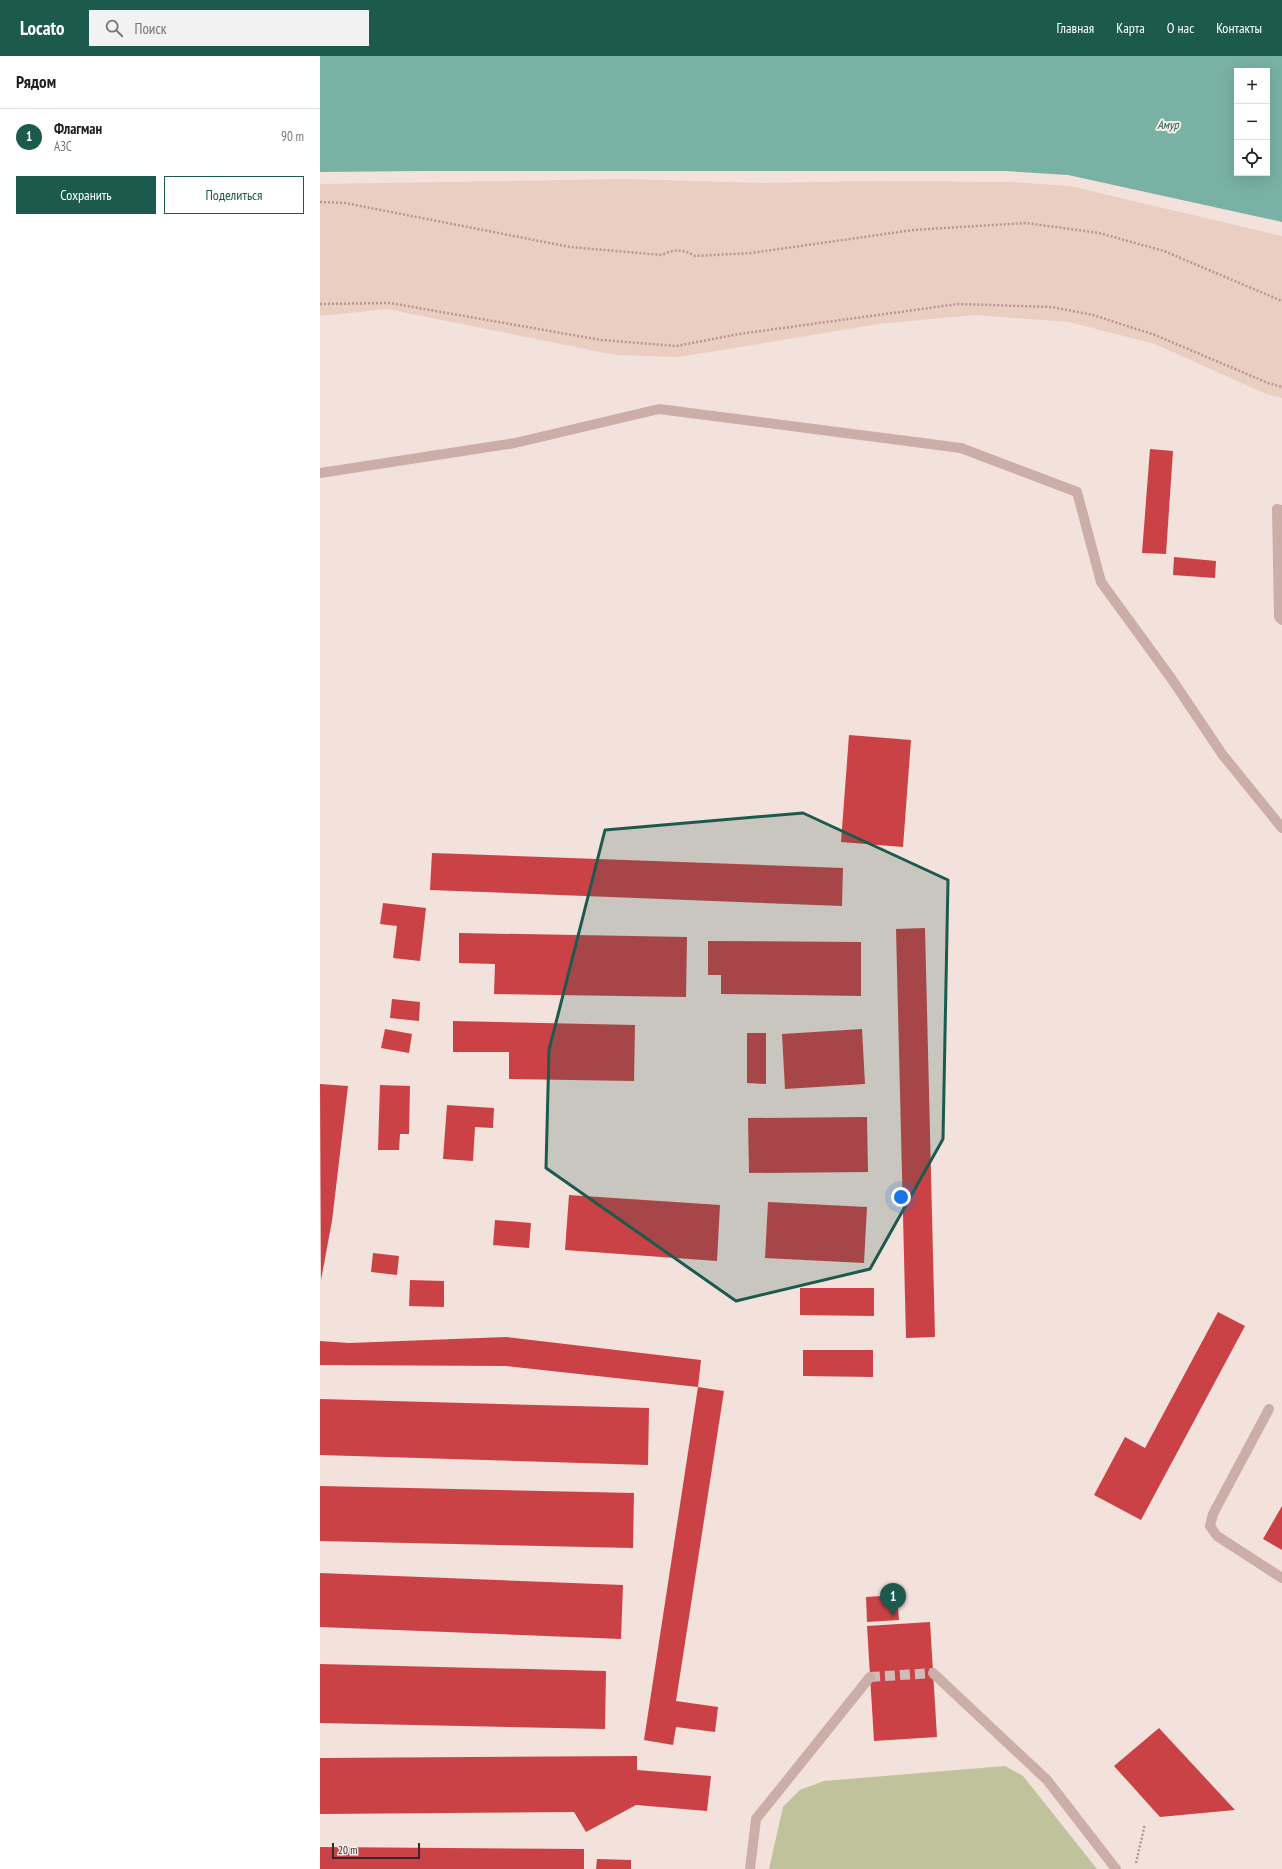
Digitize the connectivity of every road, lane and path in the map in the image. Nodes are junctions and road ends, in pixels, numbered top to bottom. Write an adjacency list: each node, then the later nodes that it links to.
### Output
1 (320, 202): 2 (path)
2 (1282, 301)
3 (320, 304): 4 (path)
4 (1282, 387)
5 (320, 473): 8 (lane)
6 (1282, 510): 7 (lane)
7 (1282, 620)
8 (1282, 828)
9 (1269, 1409): 10 (lane)
10 (1282, 1578)
11 (933, 1673): 15 (lane)
12 (870, 1677): 14 (lane)
13 (1145, 1824): 16 (path)
14 (750, 1869)
15 (1116, 1869)
16 (1135, 1869)

